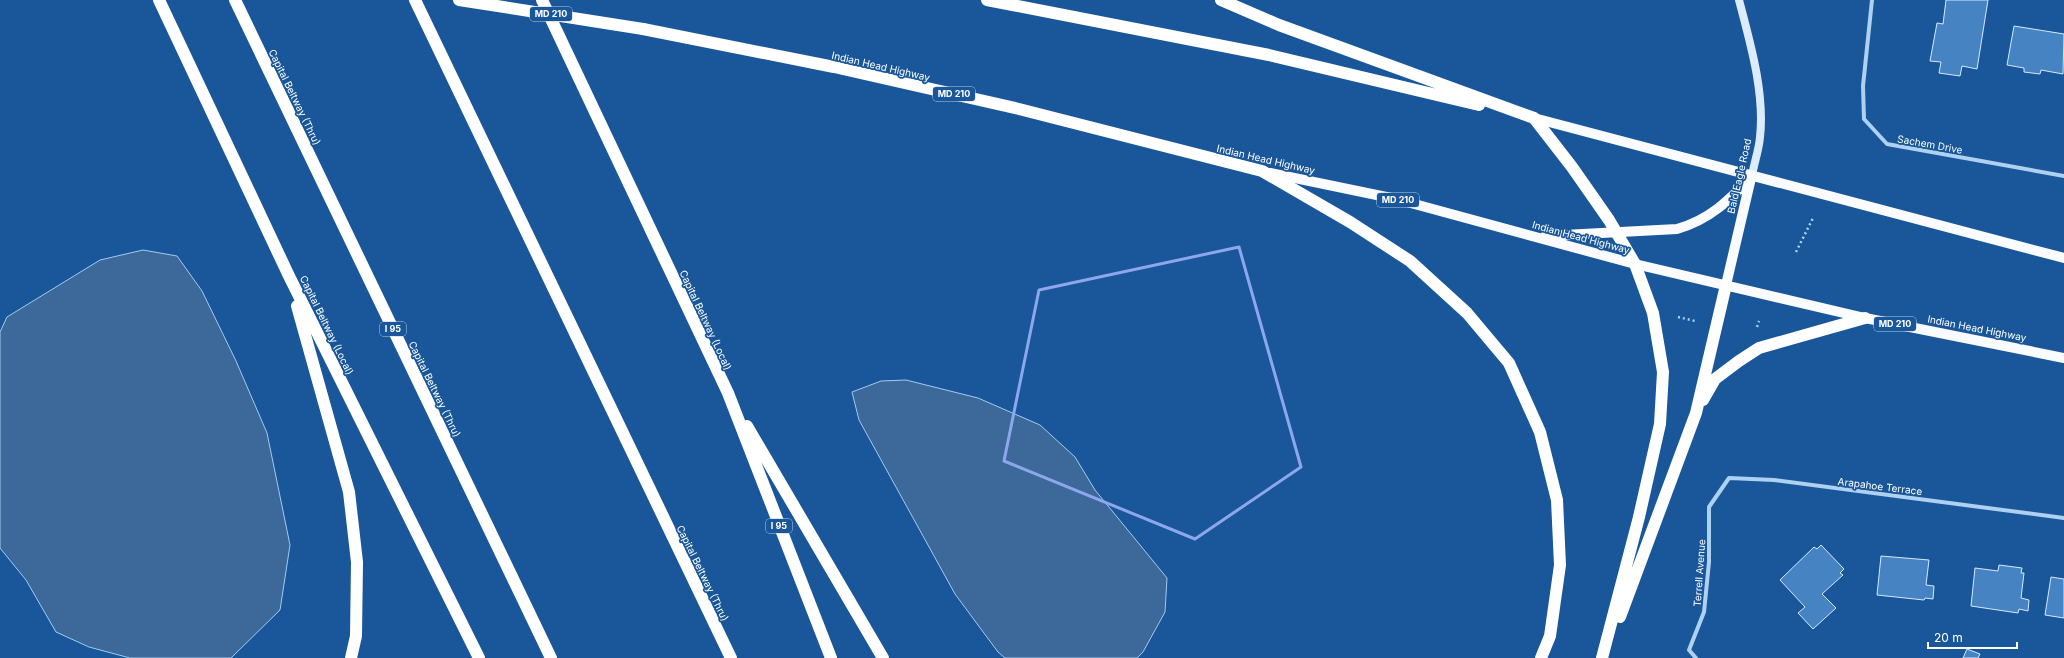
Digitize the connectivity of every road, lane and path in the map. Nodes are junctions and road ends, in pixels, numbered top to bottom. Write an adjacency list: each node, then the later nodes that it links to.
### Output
1 (159, 0): 20 (highway, Capital Beltway (Local))
2 (235, 0): 32 (highway, Capital Beltway (Thru) / I 95)
3 (415, 0): 33 (highway, Capital Beltway (Thru))
4 (459, 0): 11 (highway, Indian Head Highway / MD 210, bridge)
5 (542, 0): 26 (highway, Capital Beltway (Local) / I 95)
6 (987, 0): 10 (highway)
7 (1221, 0): 10 (highway)
8 (1739, 0): 12 (street, Bald Eagle Road)
9 (1872, 0): 13 (street, Sachem Drive)
10 (1534, 118): 12 (main road); 15 (highway)
11 (1262, 171): 16 (main road, Indian Head Highway / MD 210); 36 (highway)
12 (1752, 176): 15 (main road); 18 (main road); 21 (main road, Bald Eagle Road)
13 (2064, 176)
14 (1814, 218): 17 (path)
15 (1617, 234): 16 (main road); 19 (highway)
16 (1533, 236): 19 (main road, Indian Head Highway / MD 210)
17 (1796, 252)
18 (2064, 258)
19 (1635, 264): 21 (main road, Indian Head Highway / MD 210); 37 (highway)
20 (289, 276): 30 (highway); 31 (highway, Capital Beltway (Local))
21 (1726, 285): 23 (main road, Indian Head Highway / MD 210); 27 (highway)
22 (1678, 318): 24 (path)
23 (1865, 318): 25 (main road, Indian Head Highway / MD 210); 27 (highway)
24 (1696, 321)
25 (2064, 358)
26 (728, 393): 34 (highway, Capital Beltway (Local) / I 95); 35 (highway)
27 (1696, 413): 37 (highway)
28 (1709, 507): 29 (street, Arapahoe Terrace); 38 (street, Terrell Avenue)
29 (2064, 518)
30 (351, 658)
31 (479, 658)
32 (551, 658)
33 (731, 658)
34 (831, 658)
35 (883, 658)
36 (1541, 658)
37 (1604, 658)
38 (1696, 658)

